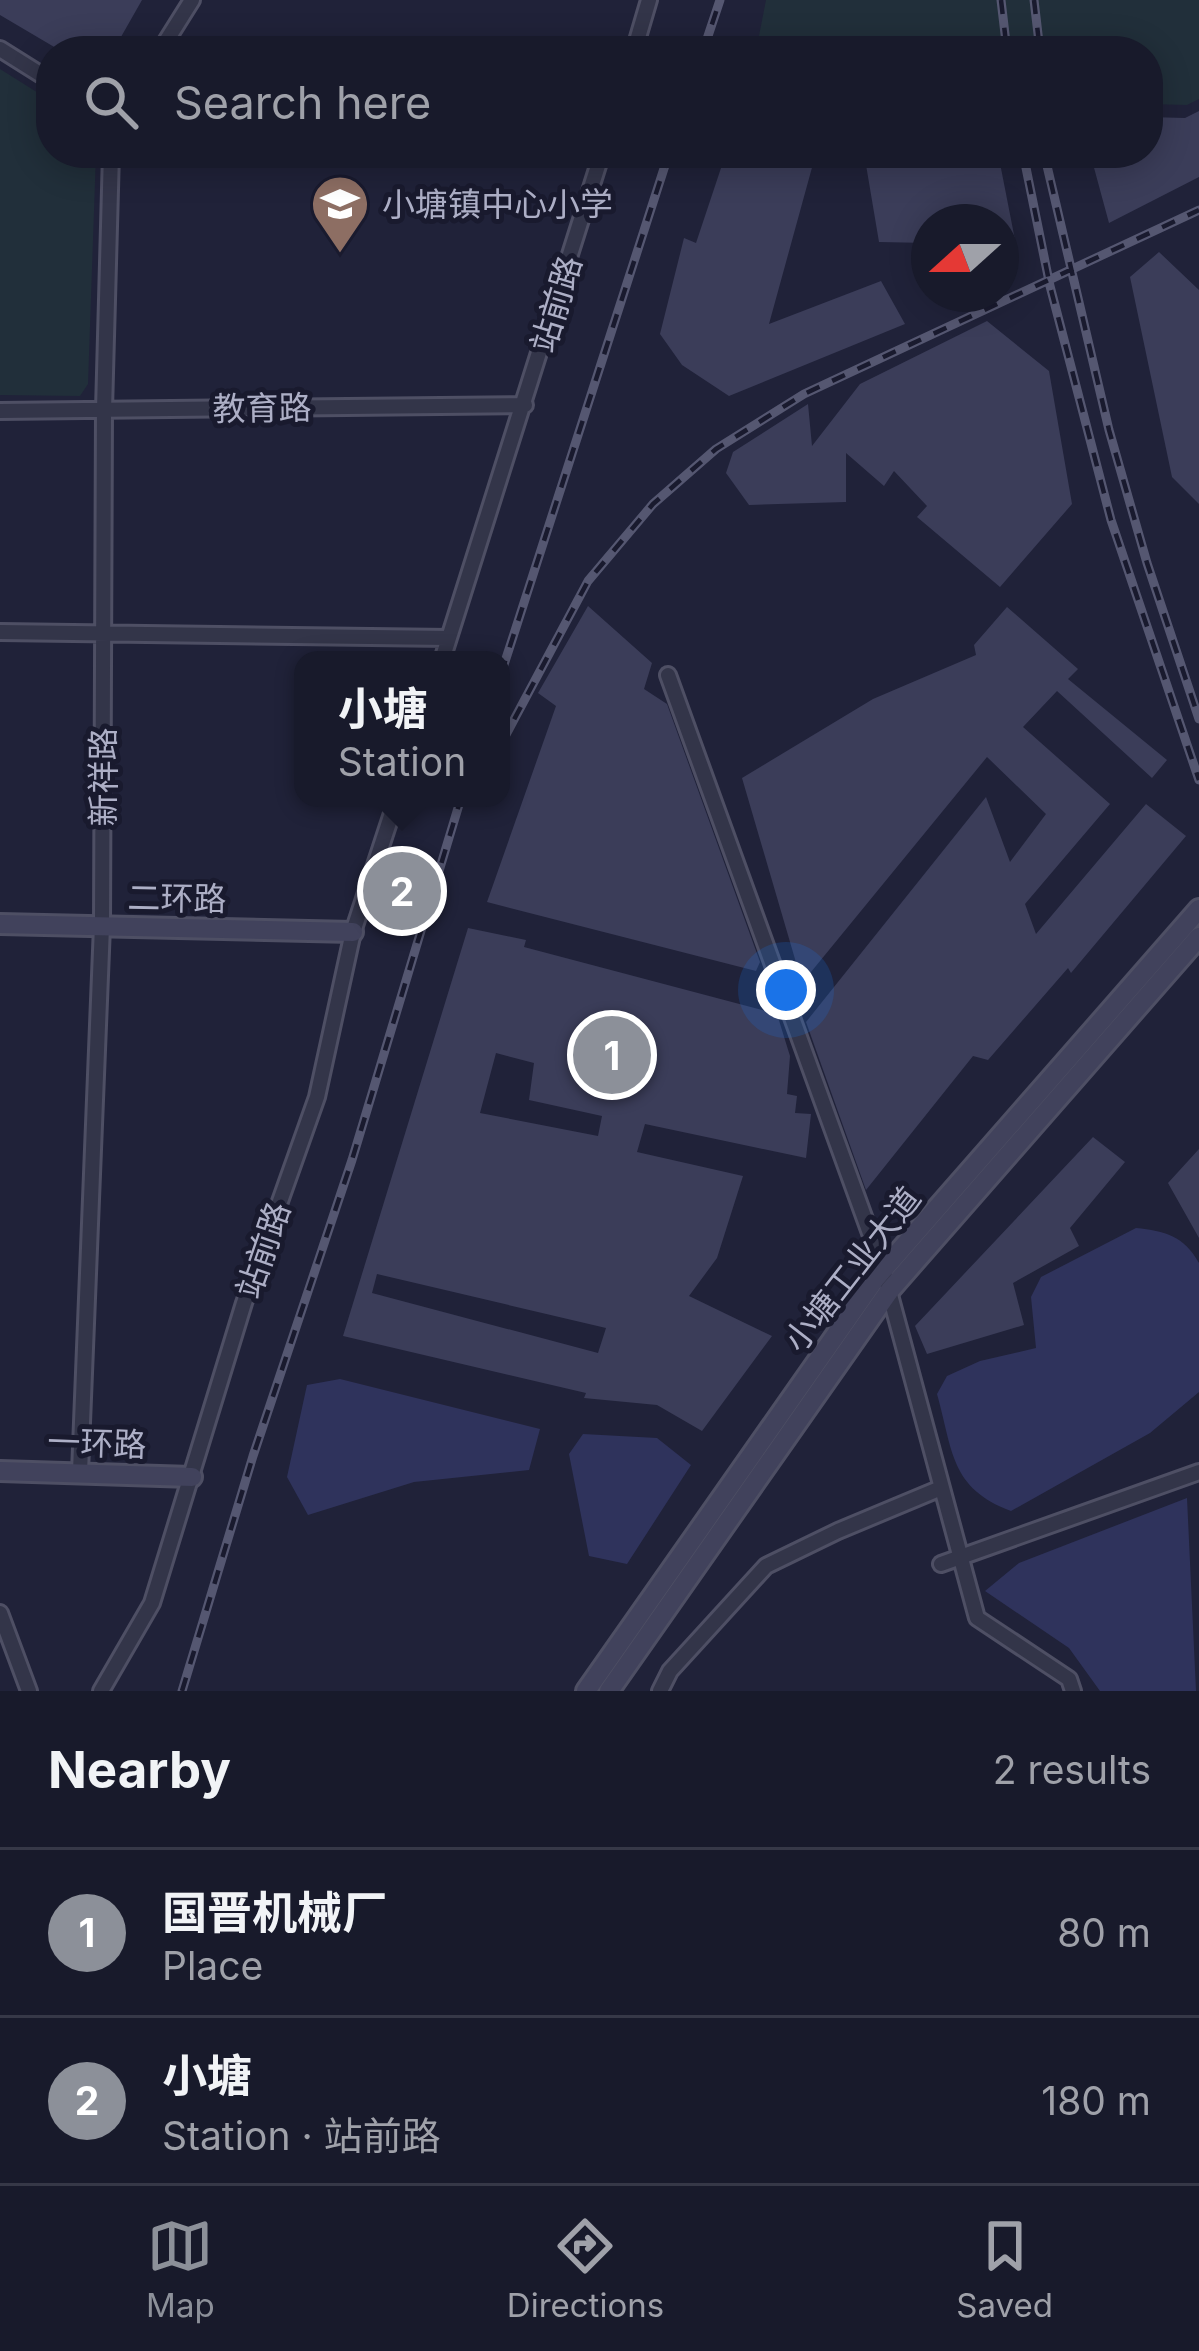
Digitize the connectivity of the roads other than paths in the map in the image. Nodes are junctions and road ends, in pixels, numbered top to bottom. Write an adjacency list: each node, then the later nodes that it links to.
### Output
1 (192, 0): 3 (street)
2 (649, 0): 4 (street)
3 (169, 36)
4 (638, 36)
5 (0, 49): 6 (street)
6 (36, 72)
7 (111, 168): 10 (street, 新祥路)
8 (597, 168): 9 (street, 站前路)
9 (525, 405): 10 (street, 教育路); 14 (street, 站前路)
10 (104, 410): 11 (street, 教育路); 13 (street, 新祥路)
11 (0, 411)
12 (0, 632): 13 (street)
13 (104, 634): 14 (street); 20 (street, 新祥路)
14 (449, 638): 15 (street, 站前路)
15 (445, 651)
16 (668, 675): 23 (street)
17 (394, 807): 21 (street, 站前路)
18 (1199, 909): 23 (main road, 小塘工业大道)
19 (0, 924): 20 (main road, 二环路)
20 (102, 926): 21 (main road, 二环路); 26 (street, 新祥路)
21 (353, 932): 28 (street, 站前路)
22 (1199, 937): 24 (main road, 小塘工业大道)
23 (884, 1269): 24 (street); 36 (main road, 小塘工业大道)
24 (890, 1291): 29 (street); 33 (main road, 小塘工业大道)
25 (0, 1471): 26 (main road, 一环路)
26 (80, 1472): 28 (main road, 一环路)
27 (1199, 1472): 30 (street)
28 (192, 1477): 35 (street, 站前路)
29 (941, 1488): 30 (street); 37 (street)
30 (959, 1557): 31 (street); 38 (street)
31 (941, 1564)
32 (0, 1613): 34 (street)
33 (612, 1690)
34 (29, 1691)
35 (100, 1691)
36 (586, 1691)
37 (660, 1691)
38 (1073, 1691)

